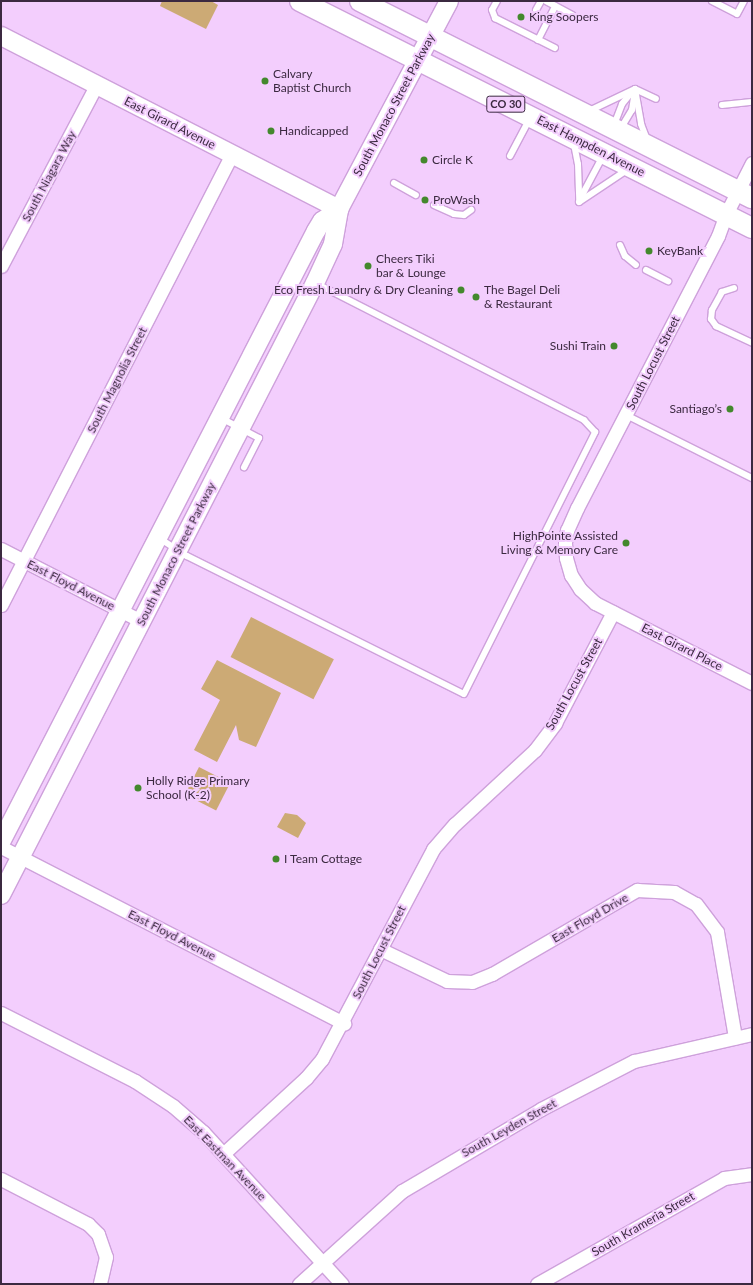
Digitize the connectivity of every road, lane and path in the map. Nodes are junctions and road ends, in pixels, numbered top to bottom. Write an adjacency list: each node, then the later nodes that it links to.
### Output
1 (300, 1): 16 (main road, East Hampden Avenue / CO 30)
2 (360, 1): 13 (main road, CO 30)
3 (449, 1): 13 (main road, South Monaco Street Parkway)
4 (497, 1): 14 (lane)
5 (541, 1): 10 (lane)
6 (546, 1): 9 (lane)
7 (712, 1): 8 (lane)
8 (744, 1)
9 (555, 6): 11 (lane); 14 (lane)
10 (536, 10)
11 (572, 15)
12 (1, 36): 17 (main road, East Girard Avenue)
13 (430, 36): 16 (main road, South Monaco Street Parkway); 22 (main road, CO 30)
14 (538, 40): 15 (lane)
15 (555, 48)
16 (417, 60): 23 (main road, East Hampden Avenue / CO 30); 37 (main road, South Monaco Street Parkway)
17 (96, 86): 28 (main road, East Girard Avenue); 43 (street, South Niagara Way)
18 (635, 89): 19 (lane); 22 (lane); 24 (lane); 24 (lane); 26 (lane)
19 (656, 100)
20 (752, 102): 21 (lane)
21 (722, 105)
22 (583, 113): 24 (main road, CO 30)
23 (530, 116): 25 (main road, East Hampden Avenue / CO 30); 29 (lane)
24 (616, 130): 26 (main road, CO 30)
25 (573, 138): 27 (main road, East Hampden Avenue / CO 30); 35 (lane)
26 (650, 147): 34 (main road, CO 30)
27 (604, 153): 31 (main road, East Hampden Avenue / CO 30); 35 (lane)
28 (232, 154): 37 (main road, East Girard Avenue); 59 (street, South Magnolia Street)
29 (510, 156)
30 (752, 163): 34 (street, South Locust Street)
31 (632, 167): 35 (lane); 39 (main road, East Hampden Avenue / CO 30)
32 (394, 183): 33 (lane)
33 (416, 195)
34 (745, 195): 39 (street, South Locust Street)
35 (578, 202)
36 (434, 205): 38 (lane)
37 (339, 209): 46 (main road, South Monaco Street Parkway); 50 (main road, South Monaco Street Parkway)
38 (471, 210)
39 (726, 214): 40 (main road, East Hampden Avenue / CO 30); 49 (street, South Locust Street)
40 (752, 228)
41 (620, 245): 42 (lane)
42 (636, 265)
43 (1, 266)
44 (646, 270): 45 (lane)
45 (668, 280)
46 (315, 283): 51 (main road, South Monaco Street Parkway); 54 (lane)
47 (734, 288): 48 (lane)
48 (752, 343)
49 (626, 415): 53 (lane); 55 (street, South Locust Street)
50 (220, 418): 51 (lane); 56 (main road, South Monaco Street Parkway)
51 (241, 428): 52 (lane); 58 (main road, South Monaco Street Parkway)
52 (244, 467)
53 (752, 478)
54 (564, 498): 55 (lane); 58 (lane)
55 (578, 506): 62 (street, South Locust Street)
56 (158, 537): 58 (lane); 61 (main road, South Monaco Street Parkway)
57 (1, 549): 59 (street, East Floyd Avenue)
58 (178, 549): 63 (main road, South Monaco Street Parkway)
59 (24, 561): 60 (street, South Magnolia Street); 61 (street, East Floyd Avenue)
60 (1, 605)
61 (120, 610): 63 (street, East Floyd Avenue); 65 (main road, South Monaco Street Parkway)
62 (613, 612): 64 (street, East Girard Place); 69 (street, South Locust Street)
63 (142, 621): 67 (main road, South Monaco Street Parkway)
64 (752, 683)
65 (1, 842)
66 (1, 847): 67 (street, East Floyd Avenue)
67 (20, 857): 68 (main road, South Monaco Street Parkway); 71 (street, East Floyd Avenue)
68 (1, 895)
69 (380, 949): 71 (street, South Locust Street); 73 (street, East Floyd Drive)
70 (1, 1013): 74 (street, East Eastman Avenue)
71 (344, 1023): 74 (street, South Locust Street)
72 (752, 1034): 73 (street, South Leyden Street)
73 (735, 1037): 77 (street, South Leyden Street)
74 (223, 1154): 77 (street, East Eastman Avenue)
75 (752, 1174): 81 (street, South Krameria Street)
76 (1, 1179): 78 (street)
77 (322, 1262): 79 (street, South Leyden Street); 80 (street, East Eastman Avenue)
78 (100, 1284)
79 (299, 1284)
80 (342, 1284)
81 (537, 1284)

